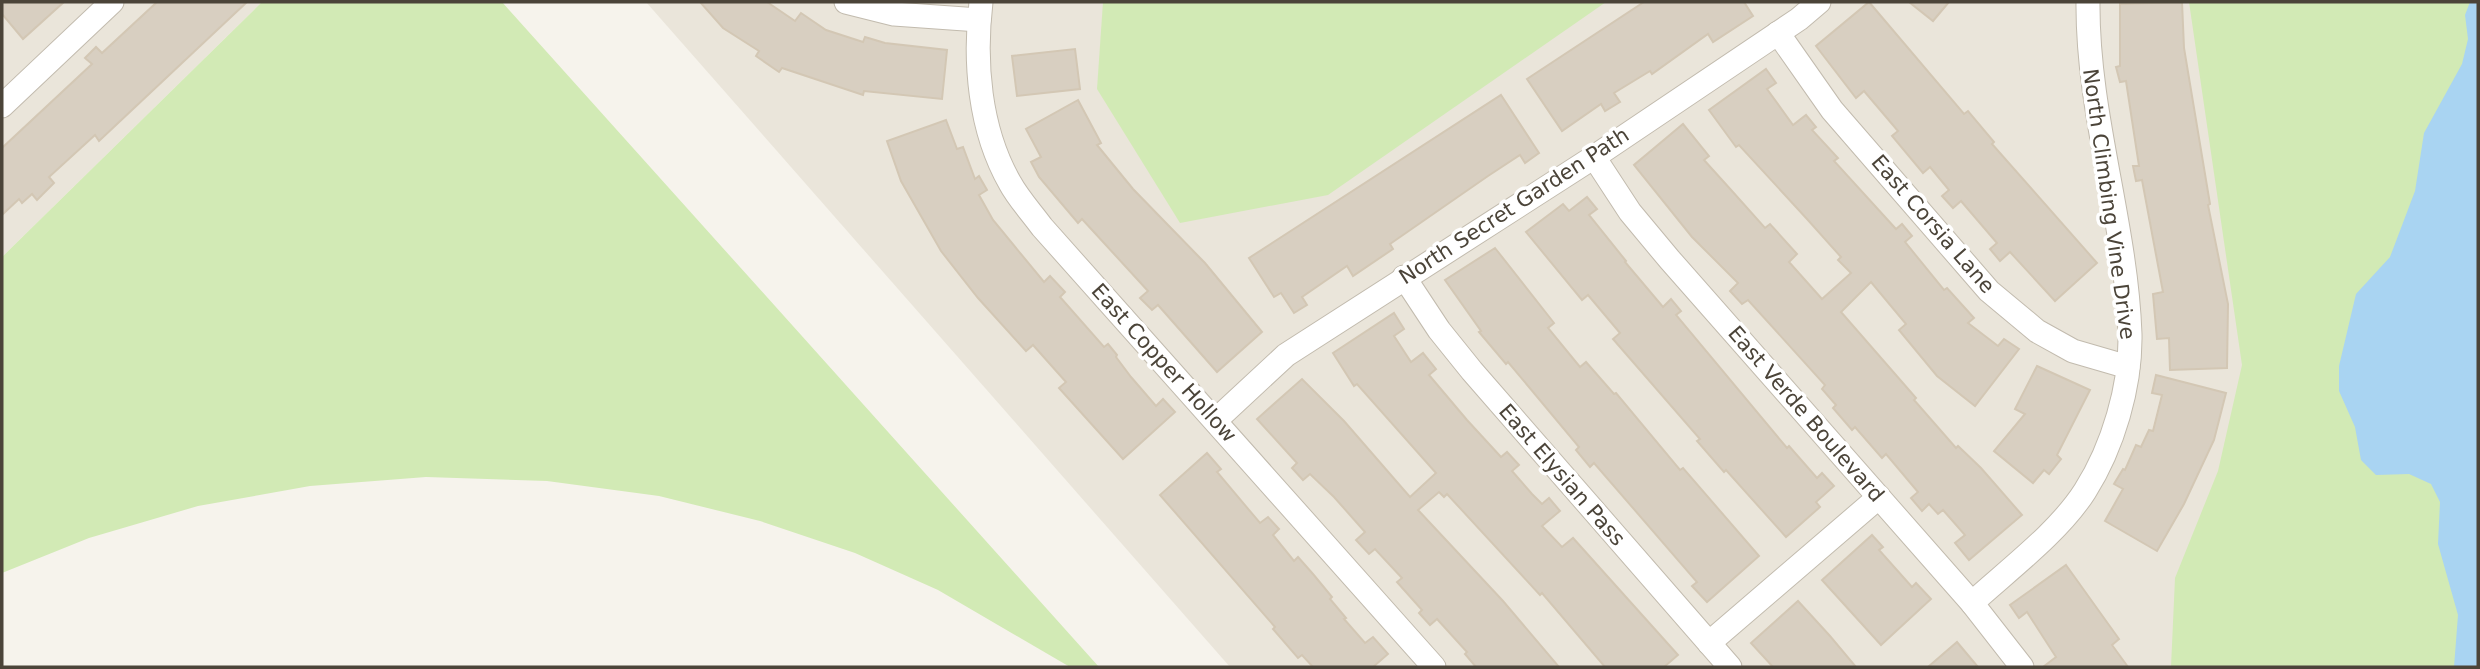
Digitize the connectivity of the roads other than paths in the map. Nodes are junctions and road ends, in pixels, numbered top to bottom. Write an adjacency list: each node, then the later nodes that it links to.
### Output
1 (112, 2): 7 (street)
2 (846, 2): 5 (street)
3 (1819, 2): 6 (street, North Secret Garden Path)
4 (2088, 2): 10 (street, North Climbing Vine Drive)
5 (980, 11): 11 (street, East Copper Hollow)
6 (1778, 33): 8 (street, North Secret Garden Path); 10 (street, East Corsia Lane)
7 (2, 106)
8 (1594, 157): 9 (street, North Secret Garden Path); 12 (street, East Verde Boulevard)
9 (1404, 277): 11 (street, North Secret Garden Path); 14 (street, East Elysian Pass)
10 (2127, 367): 13 (street, North Climbing Vine Drive)
11 (1216, 420): 15 (street, East Copper Hollow)
12 (1879, 497): 13 (street, East Verde Boulevard); 14 (street)
13 (1972, 603): 17 (street, East Verde Boulevard)
14 (1709, 643): 16 (street, East Elysian Pass)
15 (1434, 667)
16 (1730, 667)
17 (2022, 667)

